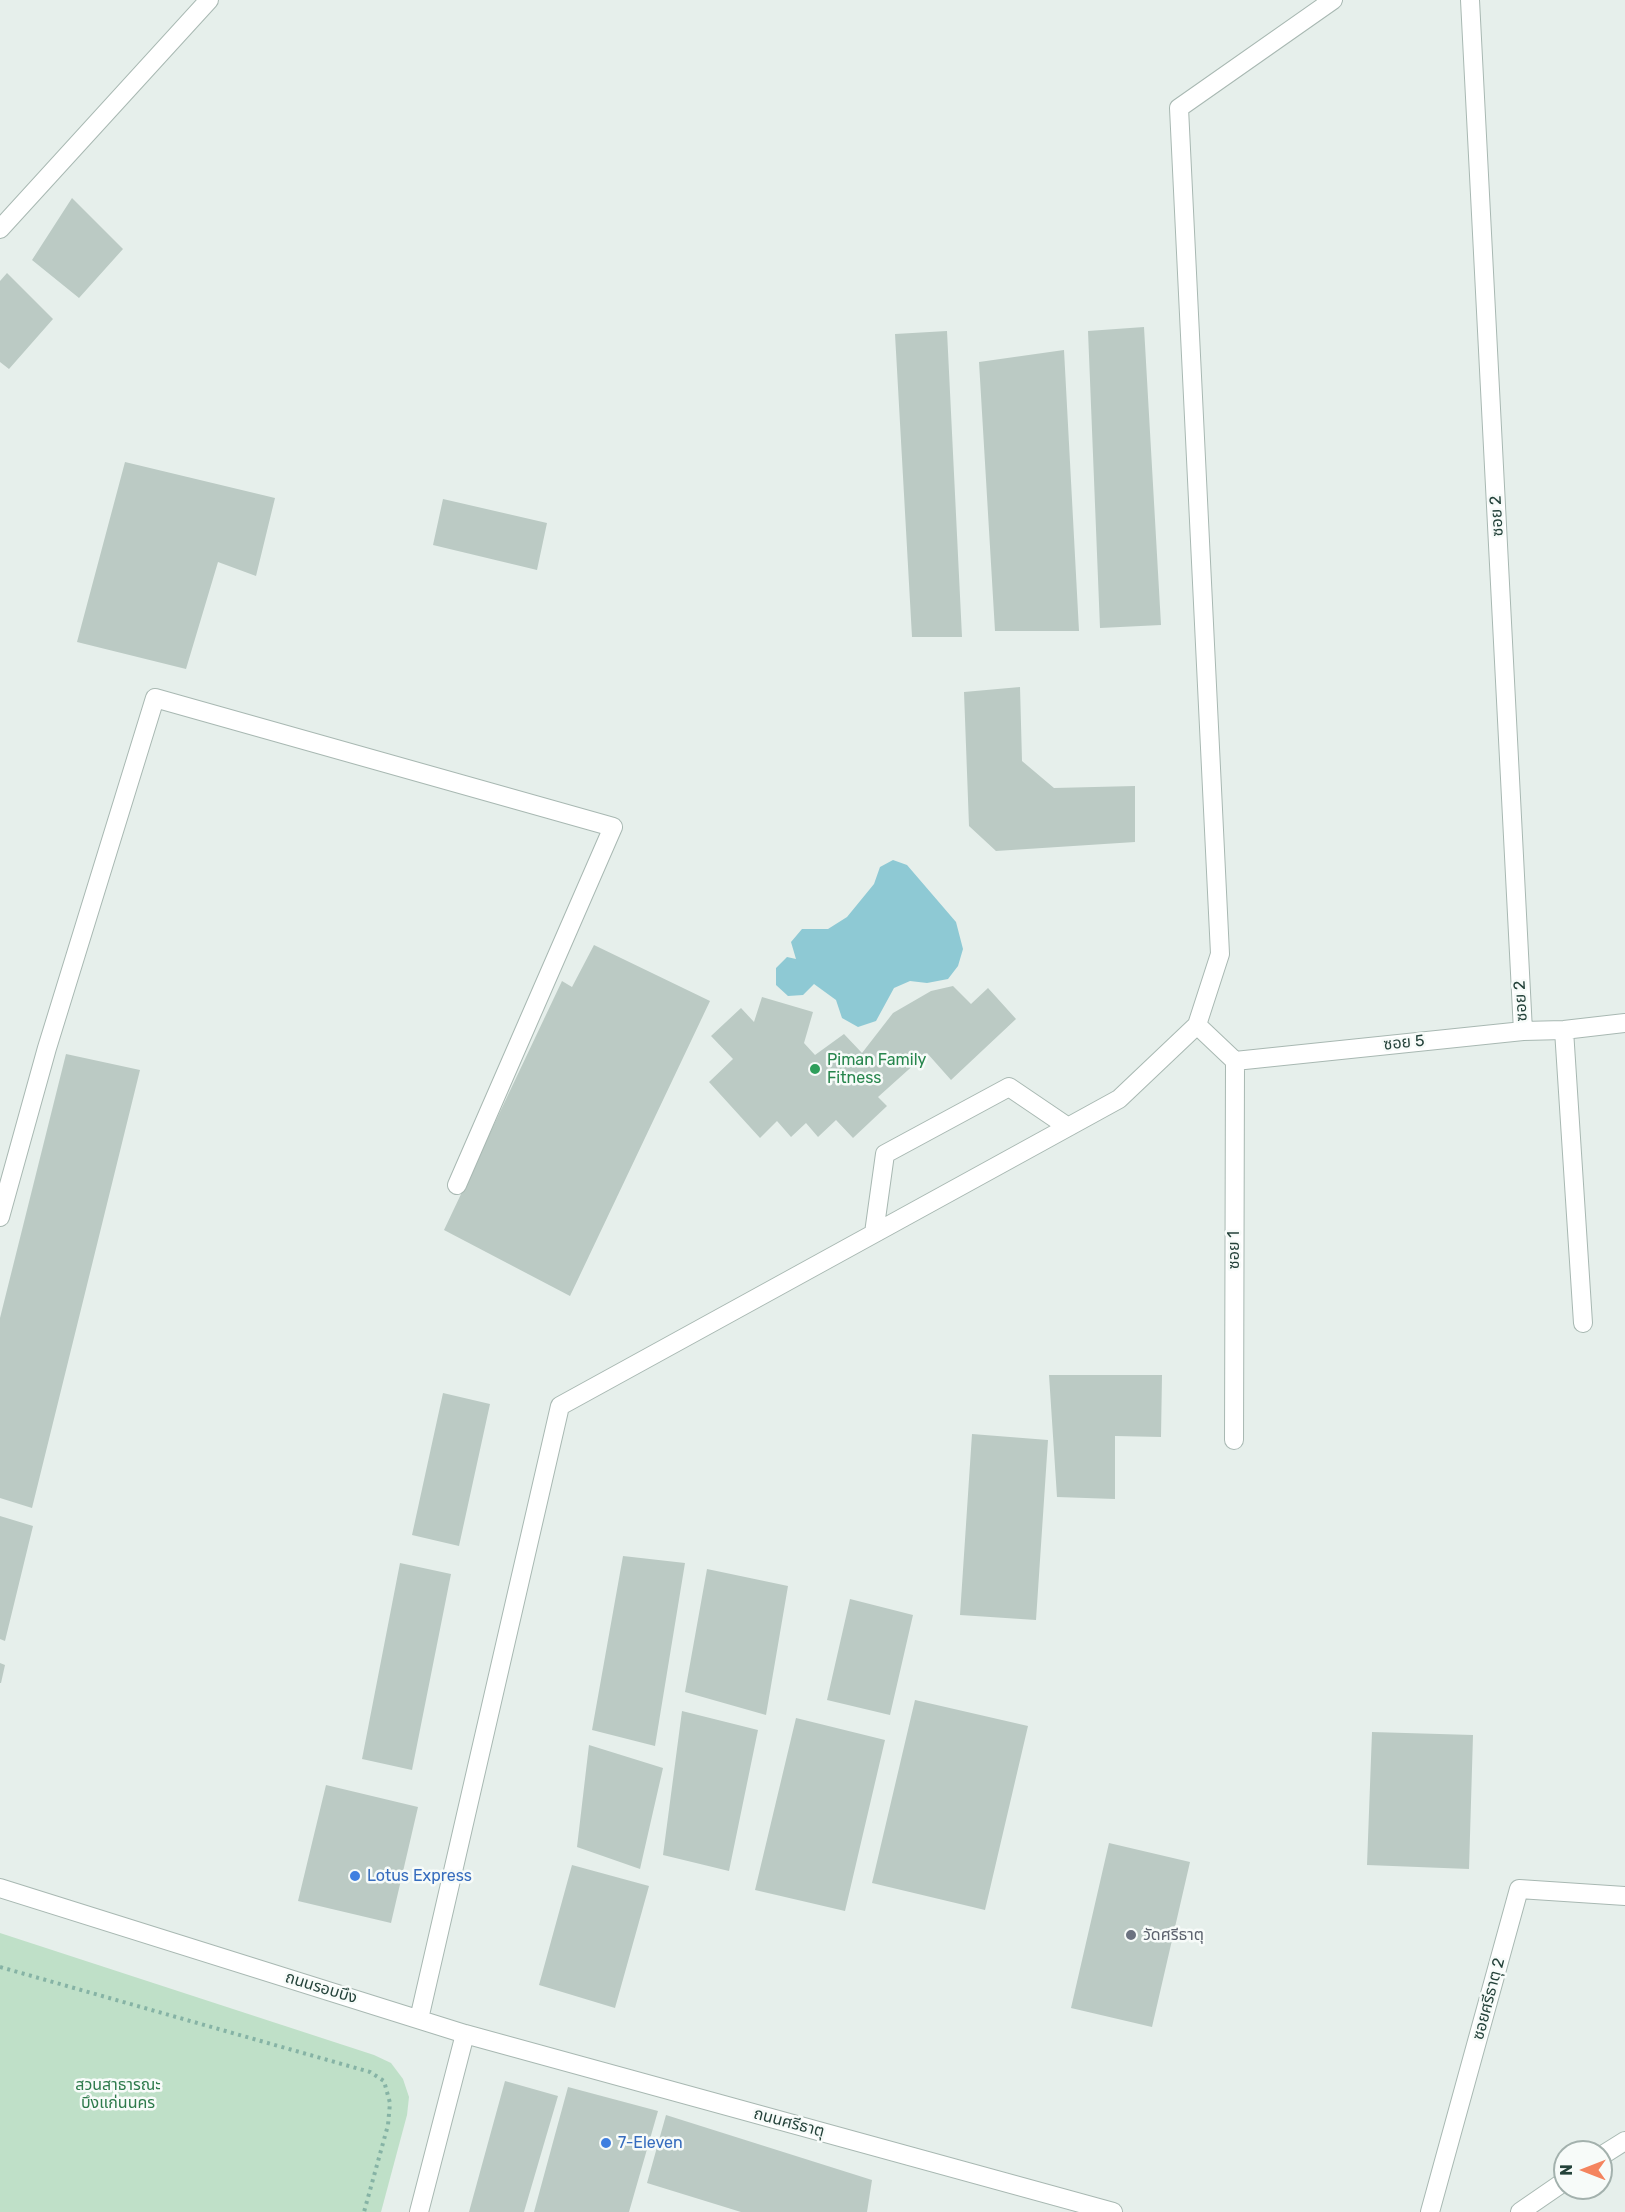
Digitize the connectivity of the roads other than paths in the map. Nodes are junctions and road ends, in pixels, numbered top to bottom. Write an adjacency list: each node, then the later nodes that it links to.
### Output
1 (209, 0): 4 (street)
2 (1333, 0): 6 (street)
3 (1470, 0): 8 (street, ซอย 2)
4 (0, 229)
5 (1625, 1023): 7 (street, ซอย 5)
6 (1197, 1025): 9 (street); 10 (street)
7 (1564, 1030): 8 (street, ซอย 5); 14 (street)
8 (1523, 1031): 9 (street, ซอย 5)
9 (1234, 1061): 15 (street, ซอย 1)
10 (1068, 1127): 13 (street); 13 (street)
11 (457, 1185): 12 (street)
12 (0, 1218)
13 (874, 1233): 18 (street)
14 (1582, 1323)
15 (1234, 1440)
16 (0, 1888): 18 (street, ถนนรอบบึง)
17 (1625, 1896): 23 (street, ซอยศรีธาตุ 2)
18 (419, 2019): 19 (street, ถนนรอบบึง)
19 (465, 2034): 21 (street); 22 (street, ถนนศรีธาตุ)
20 (1553, 2189): 24 (street)
21 (419, 2212)
22 (1113, 2212)
23 (1430, 2212)
24 (1520, 2212)

